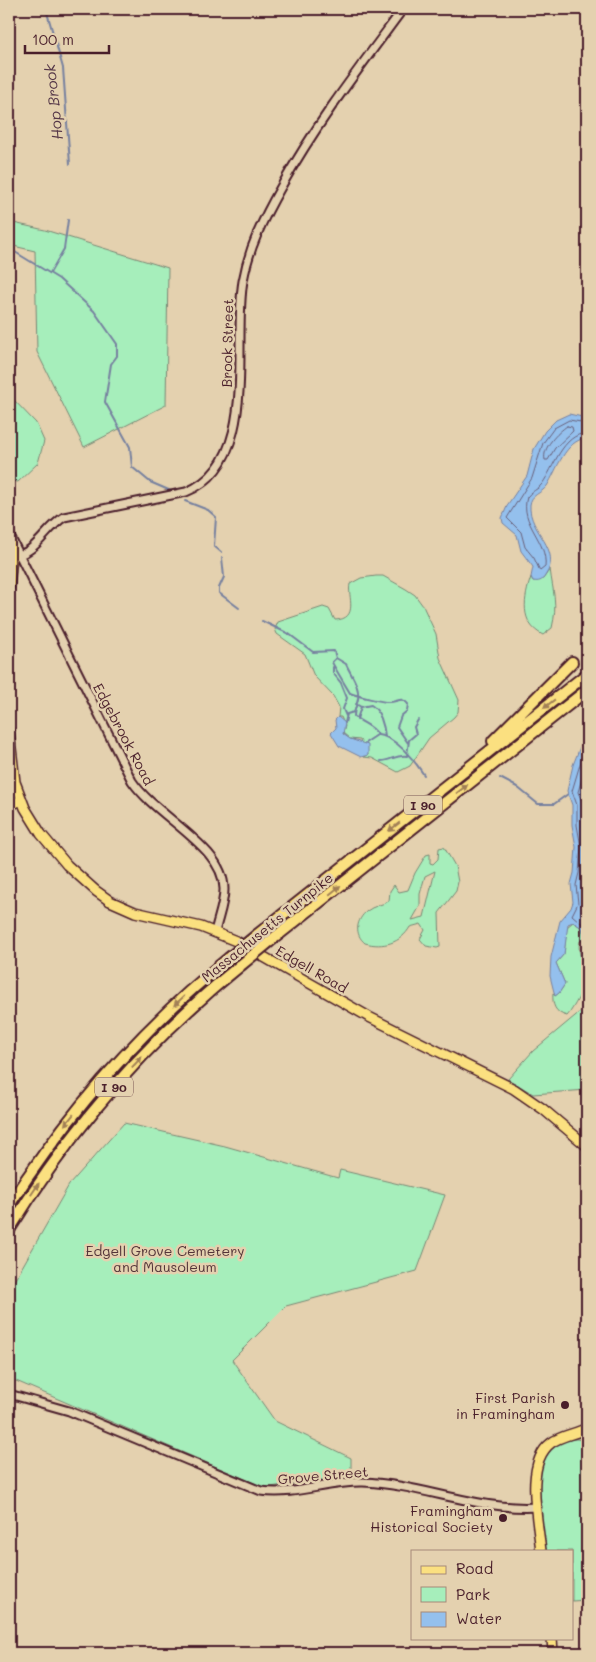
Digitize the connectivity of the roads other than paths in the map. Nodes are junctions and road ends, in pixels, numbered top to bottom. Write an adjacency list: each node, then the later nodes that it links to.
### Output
1 (403, 9): 3 (street, Brook Street)
2 (9, 529): 3 (main road)
3 (17, 556): 4 (main road); 12 (street, Edgebrook Road)
4 (9, 588)
5 (572, 662): 10 (highway)
6 (587, 674): 10 (highway, Massachusetts Turnpike / I 90, one-way to 10)
7 (587, 690): 15 (highway, Massachusetts Turnpike / I 90, one-way to 7, bridge)
8 (9, 731): 9 (main road, Edgell Road)
9 (21, 800): 11 (main road); 12 (main road, Edgell Road)
10 (424, 804): 14 (highway, Massachusetts Turnpike / I 90, one-way to 14, bridge)
11 (9, 806)
12 (215, 932): 13 (main road, Edgell Road)
13 (587, 1146)
14 (9, 1205)
15 (9, 1230)
16 (9, 1394): 20 (street, Grove Street)
17 (587, 1428): 18 (main road)
18 (570, 1435): 19 (main road); 20 (main road)
19 (587, 1437)
20 (537, 1507): 21 (main road)
21 (541, 1550)
22 (552, 1640): 23 (main road)
23 (553, 1653)

